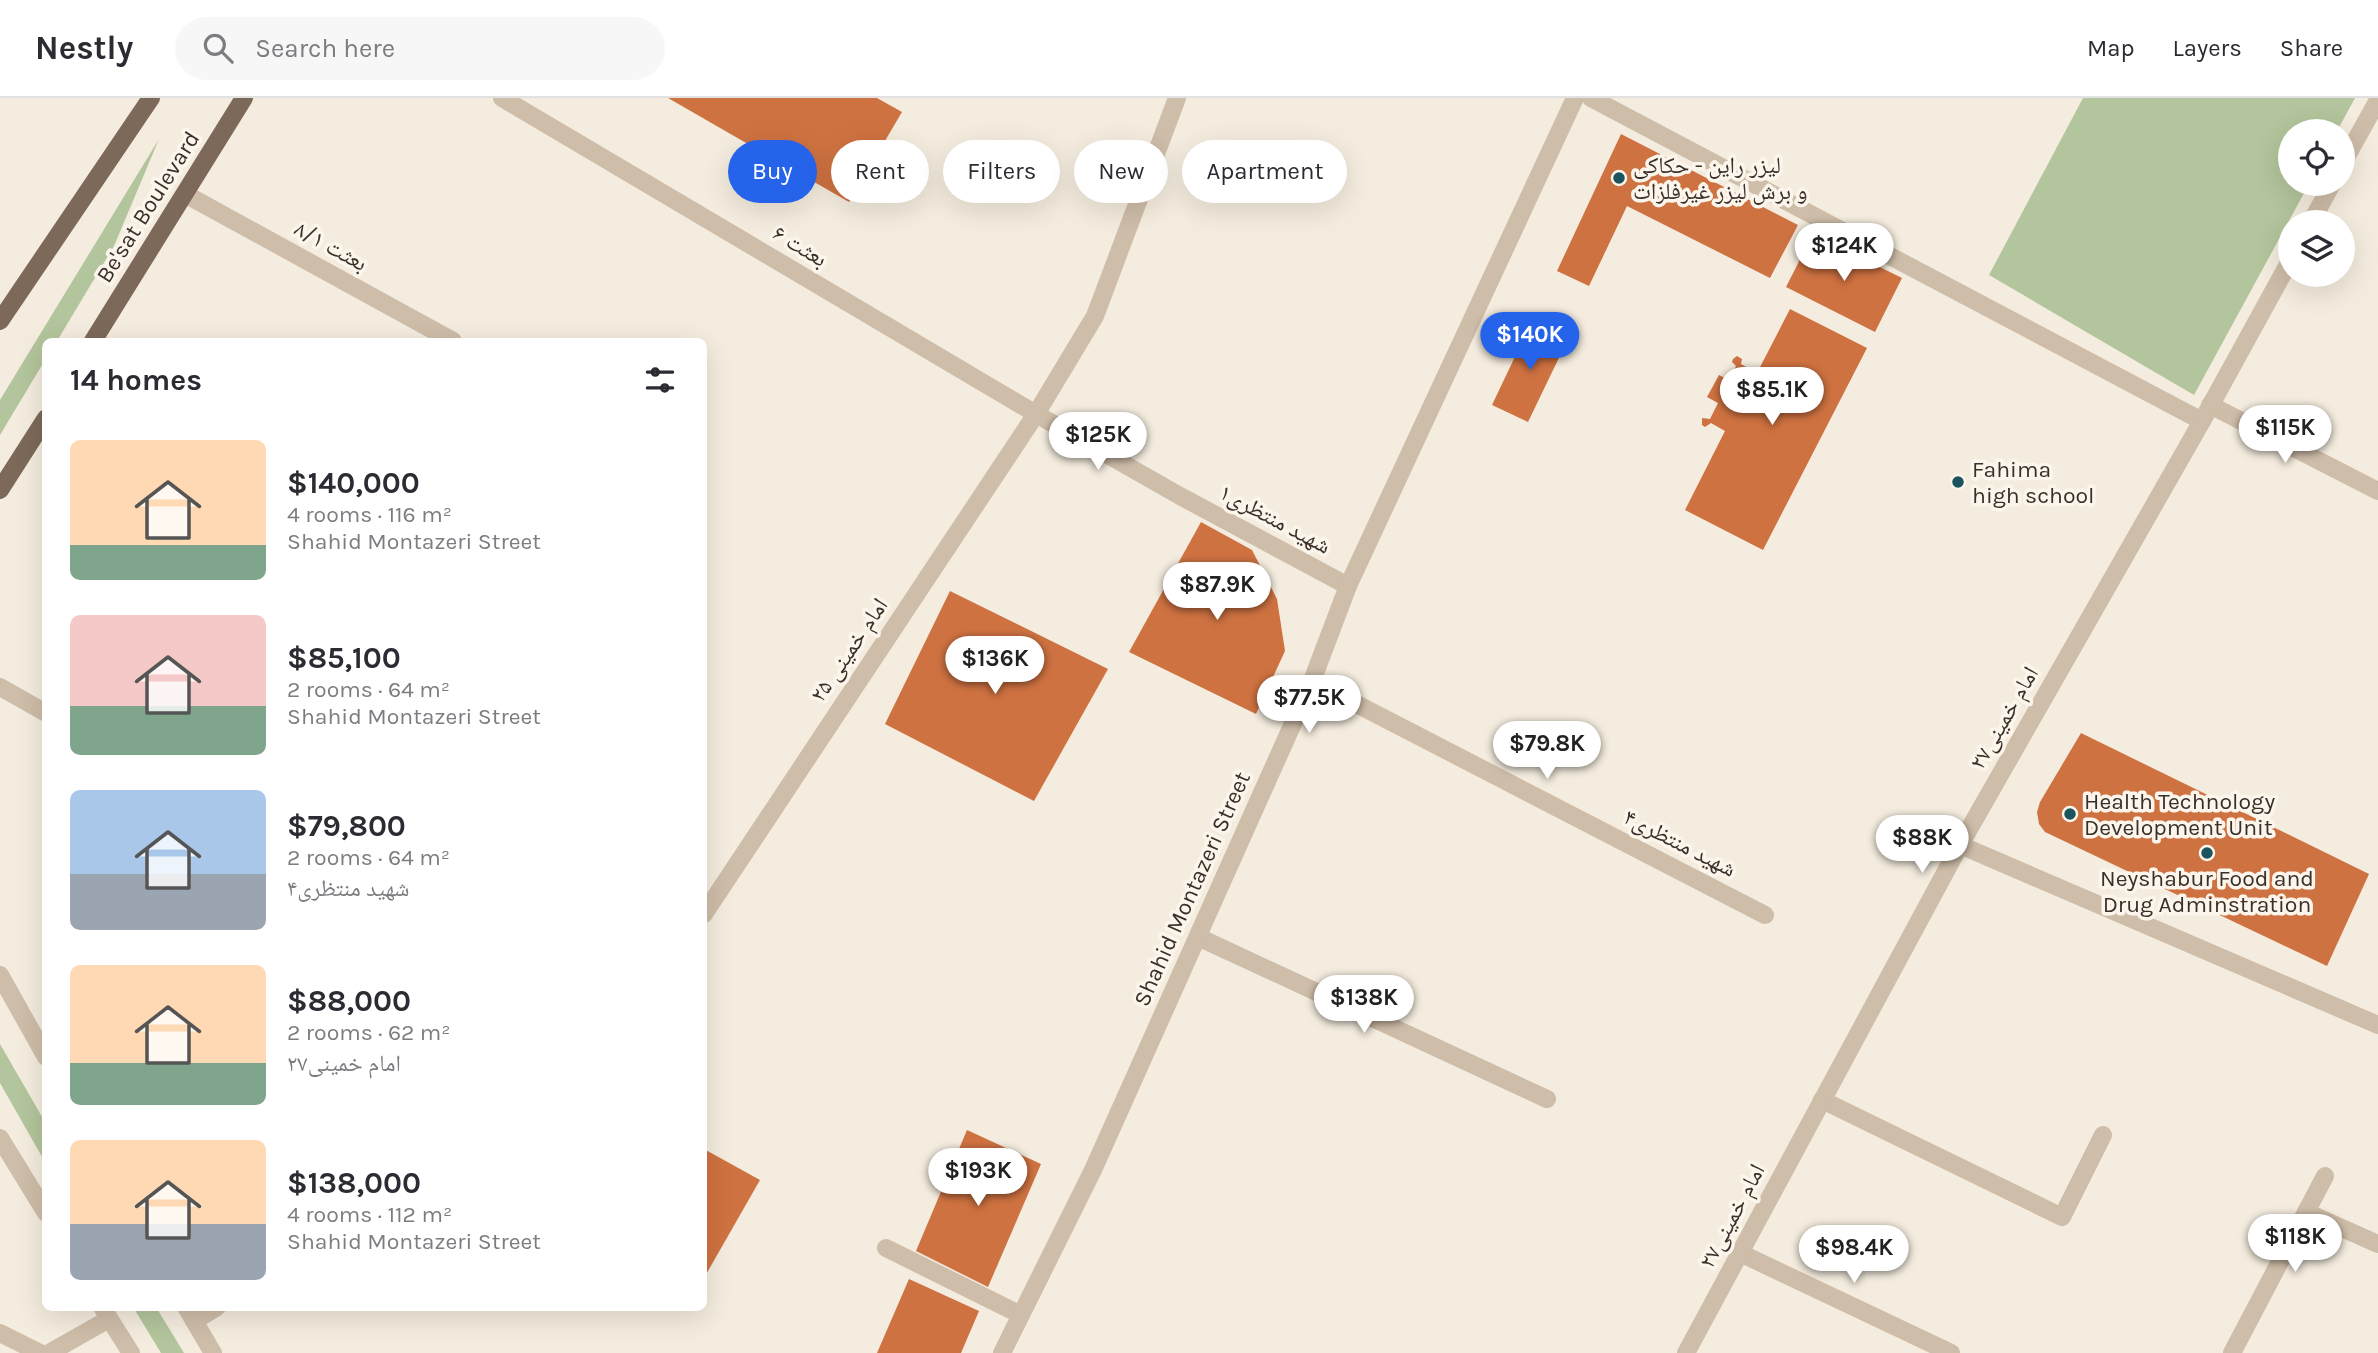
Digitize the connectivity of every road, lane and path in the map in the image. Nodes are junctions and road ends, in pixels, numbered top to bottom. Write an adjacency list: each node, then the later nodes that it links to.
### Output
1 (150, 98): 11 (main road)
2 (244, 98): 9 (main road, Be'sat Boulevard)
3 (502, 98): 15 (street, بعثت ۶)
4 (1177, 98): 15 (street, امام خمینی ۲۵)
5 (1575, 98): 21 (street, Shahid Montazeri Street)
6 (1591, 98): 16 (street)
7 (2378, 100): 8 (street)
8 (2355, 141)
9 (185, 194): 12 (main road, Be'sat Boulevard); 13 (street, بعثت ۸/۱)
10 (2278, 282): 14 (street, امام خمینی۲۷)
11 (0, 320)
12 (95, 338)
13 (448, 338)
14 (2210, 405): 16 (street, امام خمینی۲۷); 19 (street)
15 (1036, 414): 20 (street, بعثت ۶); 26 (street, امام خمینی ۲۵)
16 (2202, 421): 25 (street, امام خمینی۲۷)
17 (42, 424): 18 (main road)
18 (0, 490)
19 (2378, 491)
20 (1180, 496): 21 (street, شهید منتظری۱)
21 (1348, 586): 22 (street, Shahid Montazeri Street)
22 (1312, 681): 27 (street, شهید منتظری۴); 28 (street, Shahid Montazeri Street)
23 (0, 687): 24 (street)
24 (42, 711)
25 (1960, 845): 30 (street); 33 (street, امام خمینی۲۷)
26 (707, 909)
27 (1765, 915)
28 (1198, 937): 32 (street); 44 (street, Shahid Montazeri Street)
29 (0, 975): 31 (street)
30 (2378, 1025)
31 (42, 1050)
32 (1547, 1099)
33 (1822, 1100): 34 (street); 41 (street, امام خمینی۲۷)
34 (2103, 1135)
35 (0, 1138): 37 (street)
36 (2325, 1176): 38 (street)
37 (42, 1206)
38 (2306, 1212): 39 (street); 53 (street)
39 (2378, 1244)
40 (886, 1248): 44 (street)
41 (1740, 1253): 51 (street, امام خمینی۲۷); 52 (street)
42 (106, 1313): 47 (street); 48 (street)
43 (190, 1314): 49 (street)
44 (1021, 1315): 50 (street, Shahid Montazeri Street)
45 (0, 1333): 46 (street)
46 (40, 1353)
47 (49, 1353)
48 (131, 1353)
49 (213, 1353)
50 (1002, 1353)
51 (1686, 1353)
52 (1951, 1353)
53 (2232, 1353)

